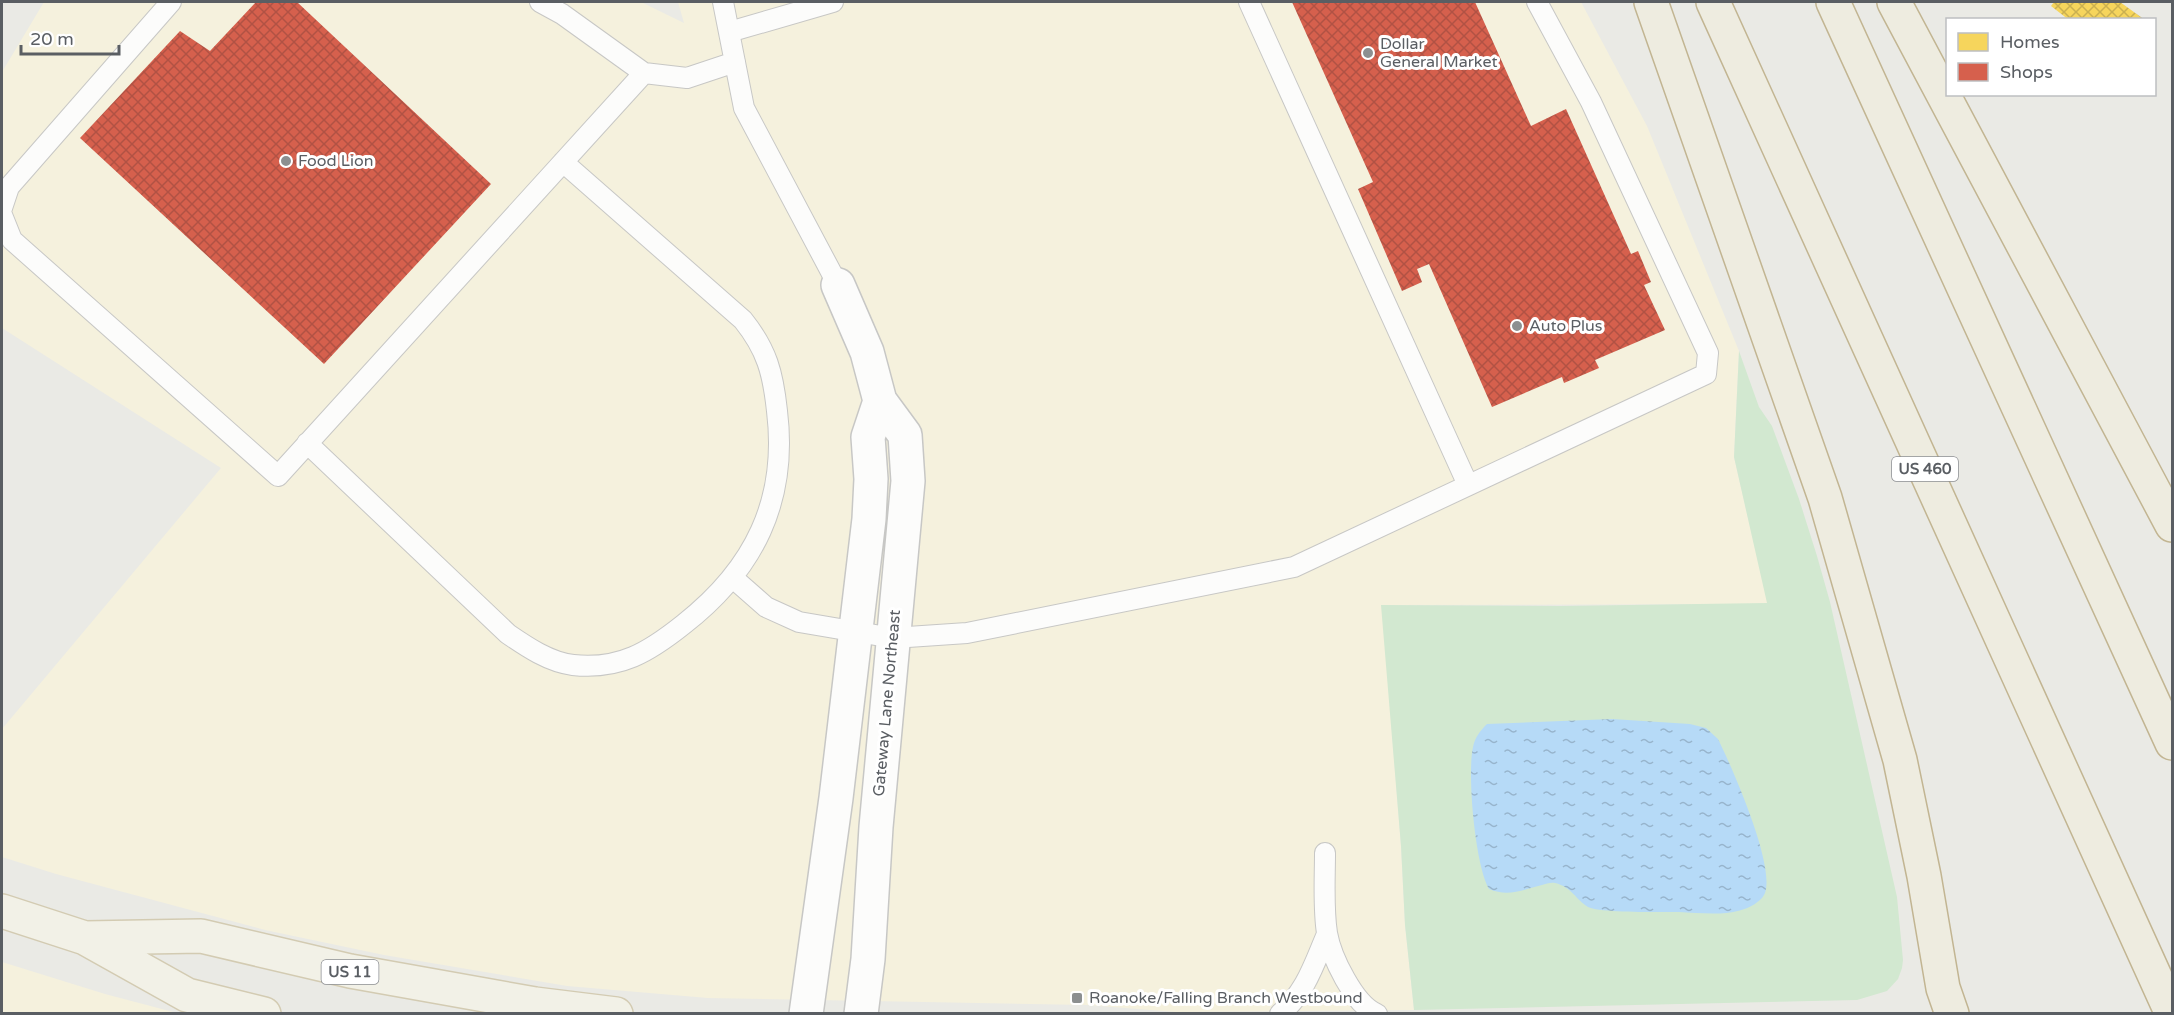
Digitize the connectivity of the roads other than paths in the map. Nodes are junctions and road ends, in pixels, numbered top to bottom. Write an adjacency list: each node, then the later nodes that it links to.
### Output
1 (171, 2): 15 (lane)
2 (540, 2): 13 (lane)
3 (723, 2): 11 (lane)
4 (833, 2): 11 (lane)
5 (1249, 2): 20 (lane)
6 (1537, 2): 20 (lane)
7 (1651, 2): 36 (highway)
8 (1713, 2): 37 (highway, US 460)
9 (1833, 2): 25 (highway)
10 (1894, 2): 21 (highway)
11 (729, 32): 12 (lane)
12 (735, 62): 13 (lane); 17 (lane)
13 (644, 73): 14 (lane)
14 (563, 162): 19 (lane); 22 (lane)
15 (2, 208)
16 (2, 215): 19 (lane)
17 (838, 285): 18 (street, Gateway Lane Northeast)
18 (880, 401): 23 (street); 24 (street, Gateway Lane Northeast)
19 (307, 443): 22 (lane)
20 (1468, 485): 24 (lane)
21 (2172, 525)
22 (733, 578): 23 (lane)
23 (855, 633): 24 (lane); 32 (street)
24 (893, 638): 33 (street, Gateway Lane Northeast)
25 (2172, 743)
26 (1325, 854): 28 (lane)
27 (2, 911): 29 (main road, US 11)
28 (1327, 934): 34 (lane); 35 (lane)
29 (85, 938): 30 (main road, US 11); 31 (main road, US 11)
30 (264, 1014)
31 (616, 1014)
32 (806, 1014)
33 (861, 1014)
34 (1280, 1014)
35 (1377, 1014)
36 (1952, 1014)
37 (2172, 1014)

